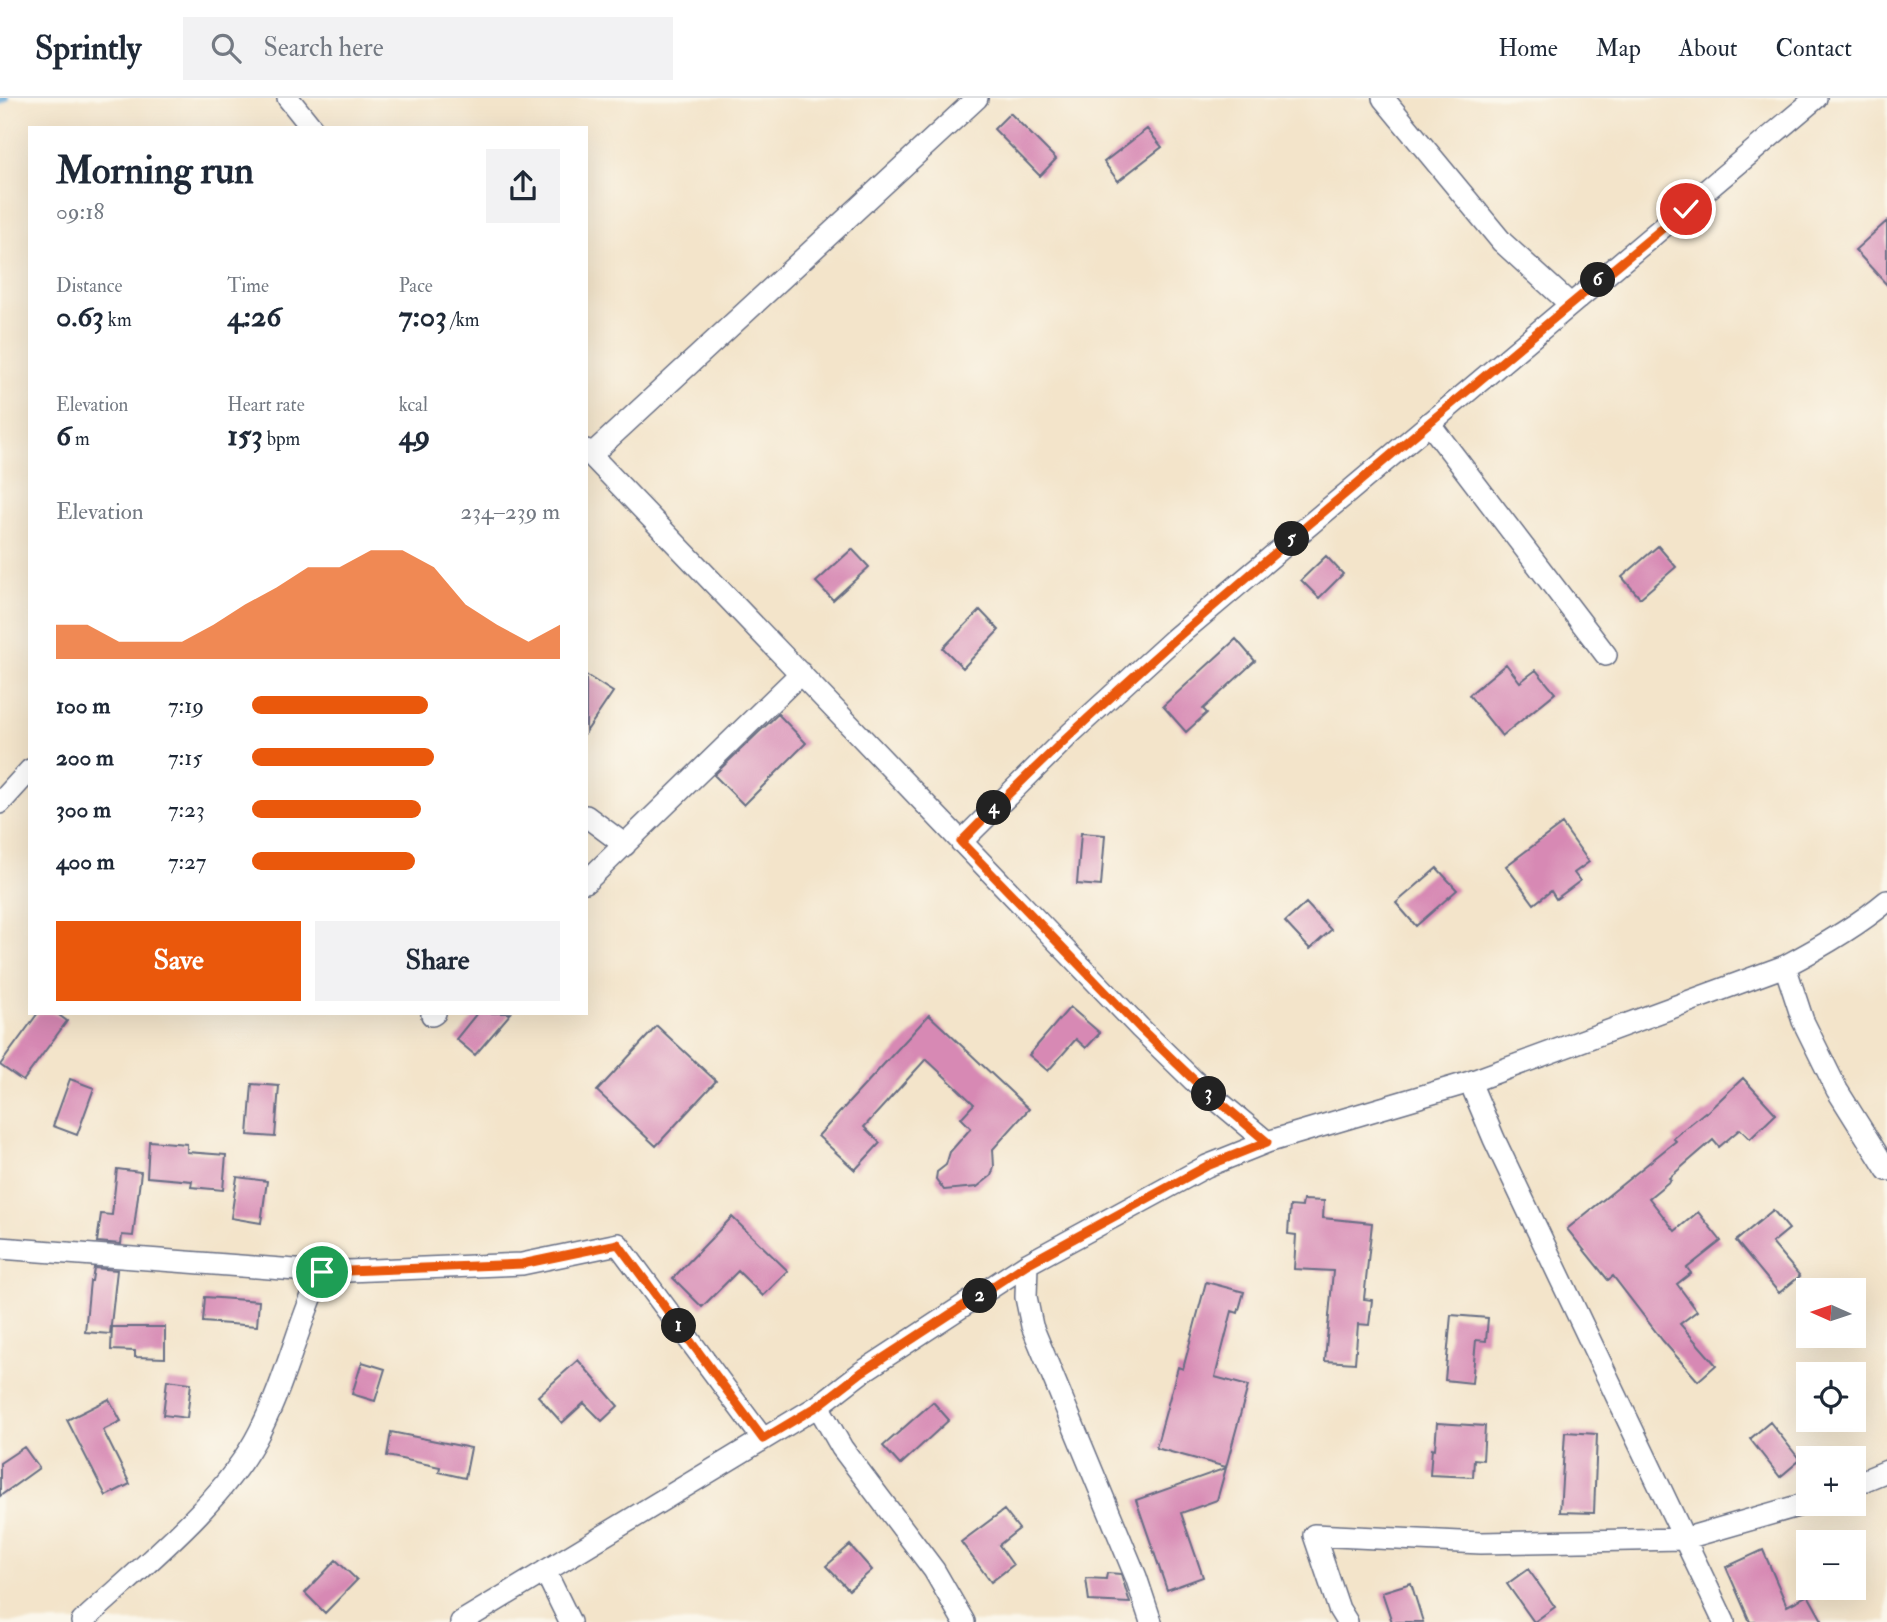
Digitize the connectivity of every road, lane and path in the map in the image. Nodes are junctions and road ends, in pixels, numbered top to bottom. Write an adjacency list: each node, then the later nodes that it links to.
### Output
1 (288, 98): 5 (street)
2 (977, 98): 8 (street)
3 (1383, 98): 6 (street)
4 (1816, 98): 6 (street)
5 (310, 126)
6 (1570, 304): 7 (street)
7 (1429, 423): 9 (street); 14 (street)
8 (588, 452): 10 (street)
9 (1606, 656)
10 (801, 673): 14 (street); 15 (street)
11 (28, 772): 12 (street)
12 (0, 803)
13 (588, 817): 15 (street)
14 (961, 842): 20 (street)
15 (625, 845): 16 (street)
16 (588, 880)
17 (1887, 901): 18 (street)
18 (1784, 966): 19 (street); 21 (street)
19 (1470, 1082): 20 (street); 30 (street)
20 (1267, 1142): 23 (street)
21 (1887, 1170)
22 (0, 1248): 24 (street)
23 (1027, 1264): 25 (street); 36 (street)
24 (322, 1272): 26 (street); 32 (street)
25 (818, 1406): 26 (street); 35 (street)
26 (763, 1439): 31 (street)
27 (1887, 1471): 28 (street)
28 (1866, 1480)
29 (1796, 1506): 30 (street)
30 (1683, 1539): 37 (street); 38 (street)
31 (545, 1571): 33 (street); 34 (street)
32 (82, 1622)
33 (461, 1622)
34 (570, 1622)
35 (964, 1622)
36 (1151, 1622)
37 (1347, 1622)
38 (1724, 1622)

